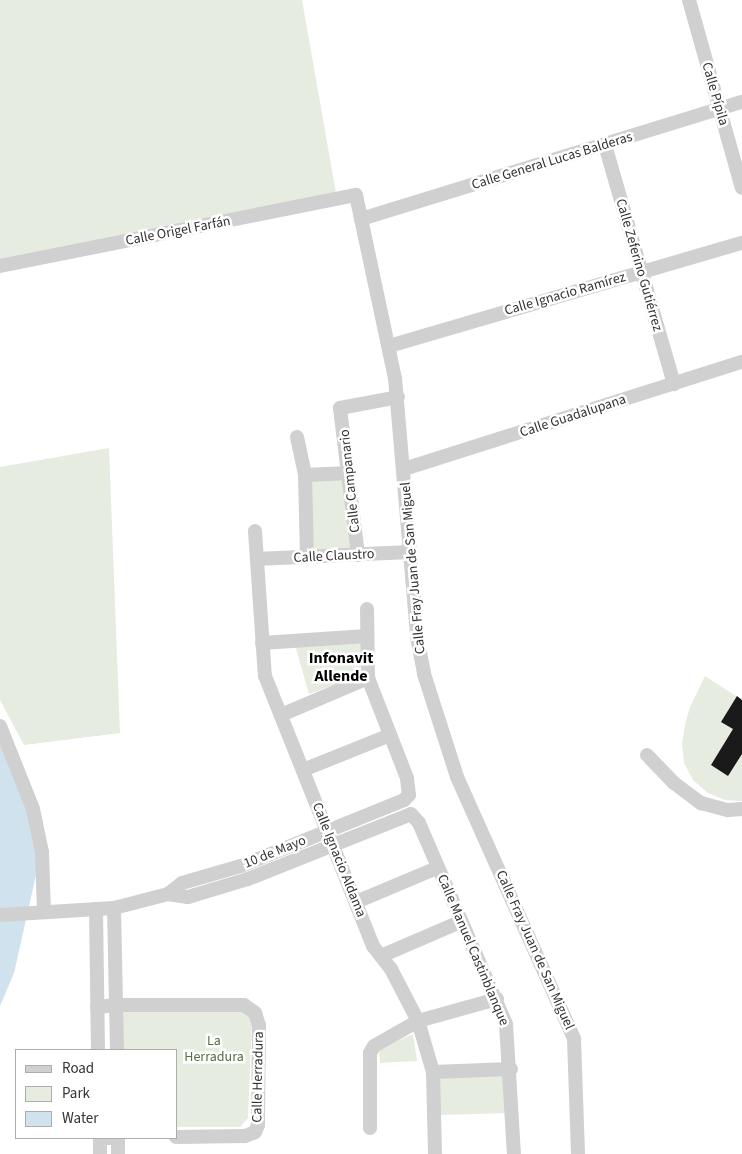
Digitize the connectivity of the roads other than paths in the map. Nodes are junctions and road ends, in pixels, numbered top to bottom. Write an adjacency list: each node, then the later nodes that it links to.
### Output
1 (689, 0): 3 (street, Calle Pípila)
2 (742, 102): 3 (street, Calle General Lucas Balderas)
3 (719, 111): 4 (street, Calle General Lucas Balderas); 5 (street, Calle Pípila)
4 (605, 145): 7 (street, Calle General Lucas Balderas); 10 (street, Calle Zeferino Gutiérrez)
5 (742, 188)
6 (356, 195): 7 (street, Calle Fray Juan de San Miguel); 9 (street, Calle Origel Farfán)
7 (361, 219): 11 (street, Calle Fray Juan de San Miguel)
8 (742, 243): 10 (street, Calle Ignacio Ramírez)
9 (0, 266)
10 (642, 272): 11 (street, Calle Ignacio Ramírez); 13 (street, Calle Zeferino Gutiérrez)
11 (389, 346): 14 (street, Calle Fray Juan de San Miguel)
12 (742, 362): 13 (street, Calle Guadalupana)
13 (674, 384): 16 (street, Calle Guadalupana)
14 (398, 397): 16 (street, Calle Fray Juan de San Miguel); 17 (street, Calle Campanario)
15 (297, 438): 18 (street)
16 (404, 469): 20 (street, Calle Fray Juan de San Miguel)
17 (350, 473): 18 (street); 21 (street, Calle Campanario)
18 (305, 476): 22 (street)
19 (255, 530): 23 (street, Calle Ignacio Aldama)
20 (410, 552): 21 (street, Calle Claustro); 64 (street, Calle Fray Juan de San Miguel)
21 (358, 554): 22 (street, Calle Claustro)
22 (307, 557): 23 (street, Calle Claustro)
23 (257, 560): 26 (street, Calle Ignacio Aldama)
24 (366, 609): 25 (street)
25 (367, 636): 26 (street); 27 (street)
26 (262, 643): 28 (street, Calle Ignacio Aldama)
27 (368, 678): 28 (street); 30 (street)
28 (281, 715): 32 (street, Calle Ignacio Aldama)
29 (0, 726): 44 (street)
30 (390, 734): 32 (street); 35 (street, 10 de Mayo)
31 (647, 755): 33 (street)
32 (303, 770): 35 (street, Calle Ignacio Aldama)
33 (742, 809)
34 (411, 814): 36 (street, 10 de Mayo); 37 (street, Calle Manuel Castinblanque)
35 (328, 831): 36 (street, Calle Ignacio Aldama); 38 (street, 10 de Mayo)
36 (333, 845): 39 (street, 10 de Mayo); 41 (street, Calle Ignacio Aldama)
37 (437, 868): 41 (street); 46 (street, Calle Manuel Castinblanque)
38 (230, 869): 39 (street); 40 (street, 10 de Mayo)
39 (234, 883): 40 (street, 10 de Mayo)
40 (168, 894): 42 (street, 10 de Mayo)
41 (356, 902): 47 (street, Calle Ignacio Aldama)
42 (114, 908): 43 (street, 10 de Mayo); 49 (street)
43 (96, 909): 44 (street, 10 de Mayo); 50 (street)
44 (44, 912): 45 (street, 10 de Mayo)
45 (0, 916)
46 (460, 922): 47 (street); 48 (street, Calle Manuel Castinblanque)
47 (381, 956): 51 (street, Calle Ignacio Aldama)
48 (497, 999): 51 (street); 54 (street, Calle Manuel Castinblanque)
49 (116, 1005): 50 (street, Calle Herradura); 53 (street); 57 (street, Calle Herradura)
50 (97, 1007): 52 (street)
51 (418, 1021): 55 (street, Calle Ignacio Aldama); 56 (street)
52 (98, 1049)
53 (117, 1049)
54 (511, 1069): 55 (street); 63 (street, Calle Manuel Castinblanque)
55 (433, 1072): 62 (street, Calle Ignacio Aldama)
56 (370, 1128)
57 (178, 1137)
58 (100, 1139): 60 (street)
59 (117, 1139): 61 (street)
60 (100, 1154)
61 (118, 1154)
62 (435, 1154)
63 (514, 1154)
64 (578, 1154)

